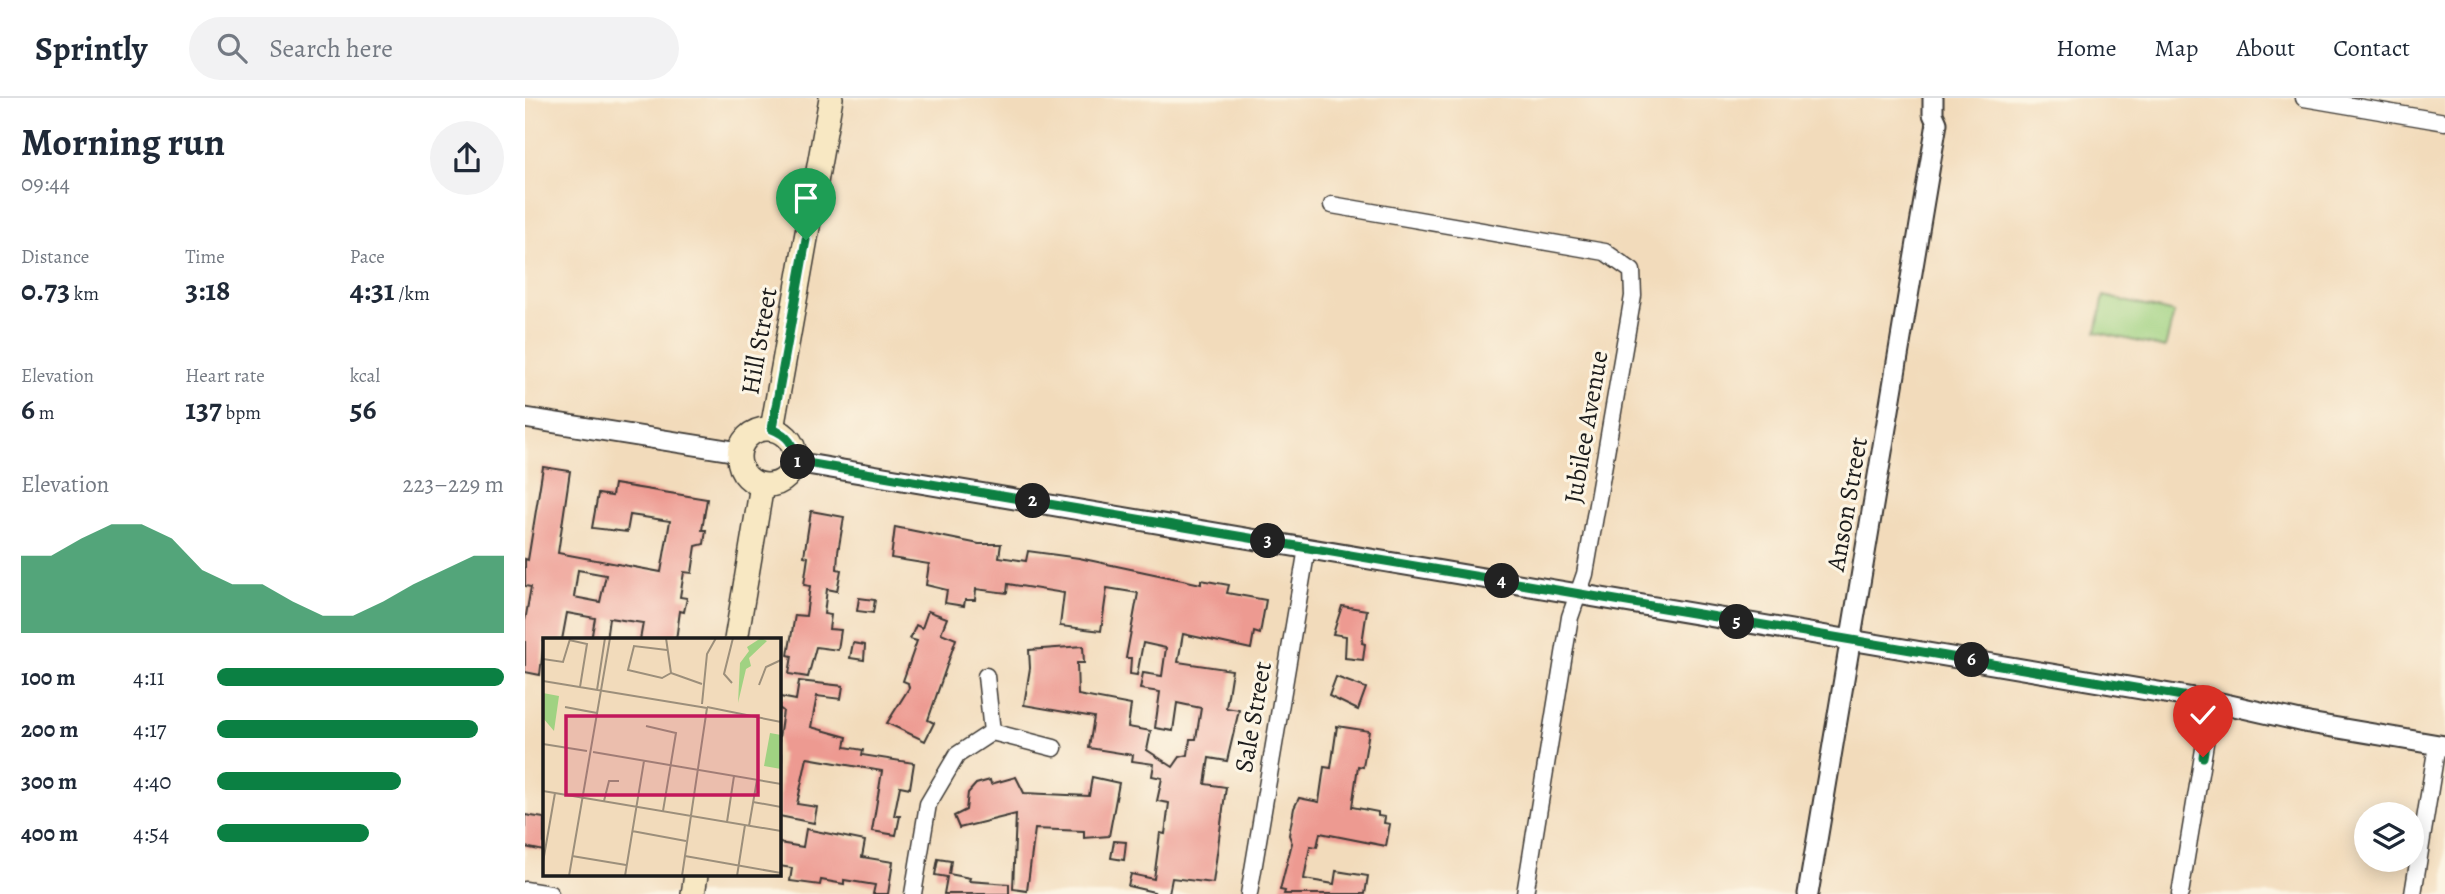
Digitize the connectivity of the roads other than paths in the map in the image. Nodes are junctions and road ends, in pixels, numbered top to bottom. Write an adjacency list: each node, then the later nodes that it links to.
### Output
1 (831, 98): 9 (main road, Hill Street)
2 (1933, 98): 6 (street, Anson Street)
3 (1948, 98): 6 (street, Anson Street)
4 (2304, 98): 5 (street)
5 (2445, 122)
6 (1937, 123): 16 (street, Anson Street)
7 (1332, 205): 14 (street, Jubilee Avenue)
8 (525, 418): 10 (street)
9 (772, 429): 10 (main road); 11 (main road)
10 (739, 452): 12 (main road)
11 (795, 461): 12 (main road); 13 (street)
12 (762, 485): 15 (main road)
13 (1307, 548): 14 (street); 27 (street, Sale Street)
14 (1578, 594): 16 (street); 28 (street, Jubilee Avenue)
15 (736, 638)
16 (1850, 641): 18 (street); 29 (street, Anson Street)
17 (986, 676): 19 (street)
18 (2212, 701): 20 (street); 30 (street)
19 (992, 732): 21 (street); 26 (street)
20 (2441, 746): 31 (street)
21 (1053, 748)
22 (696, 876): 25 (main road)
23 (525, 890): 24 (street)
24 (550, 894)
25 (693, 894)
26 (913, 894)
27 (1249, 894)
28 (1525, 894)
29 (1808, 894)
30 (2180, 894)
31 (2413, 894)

